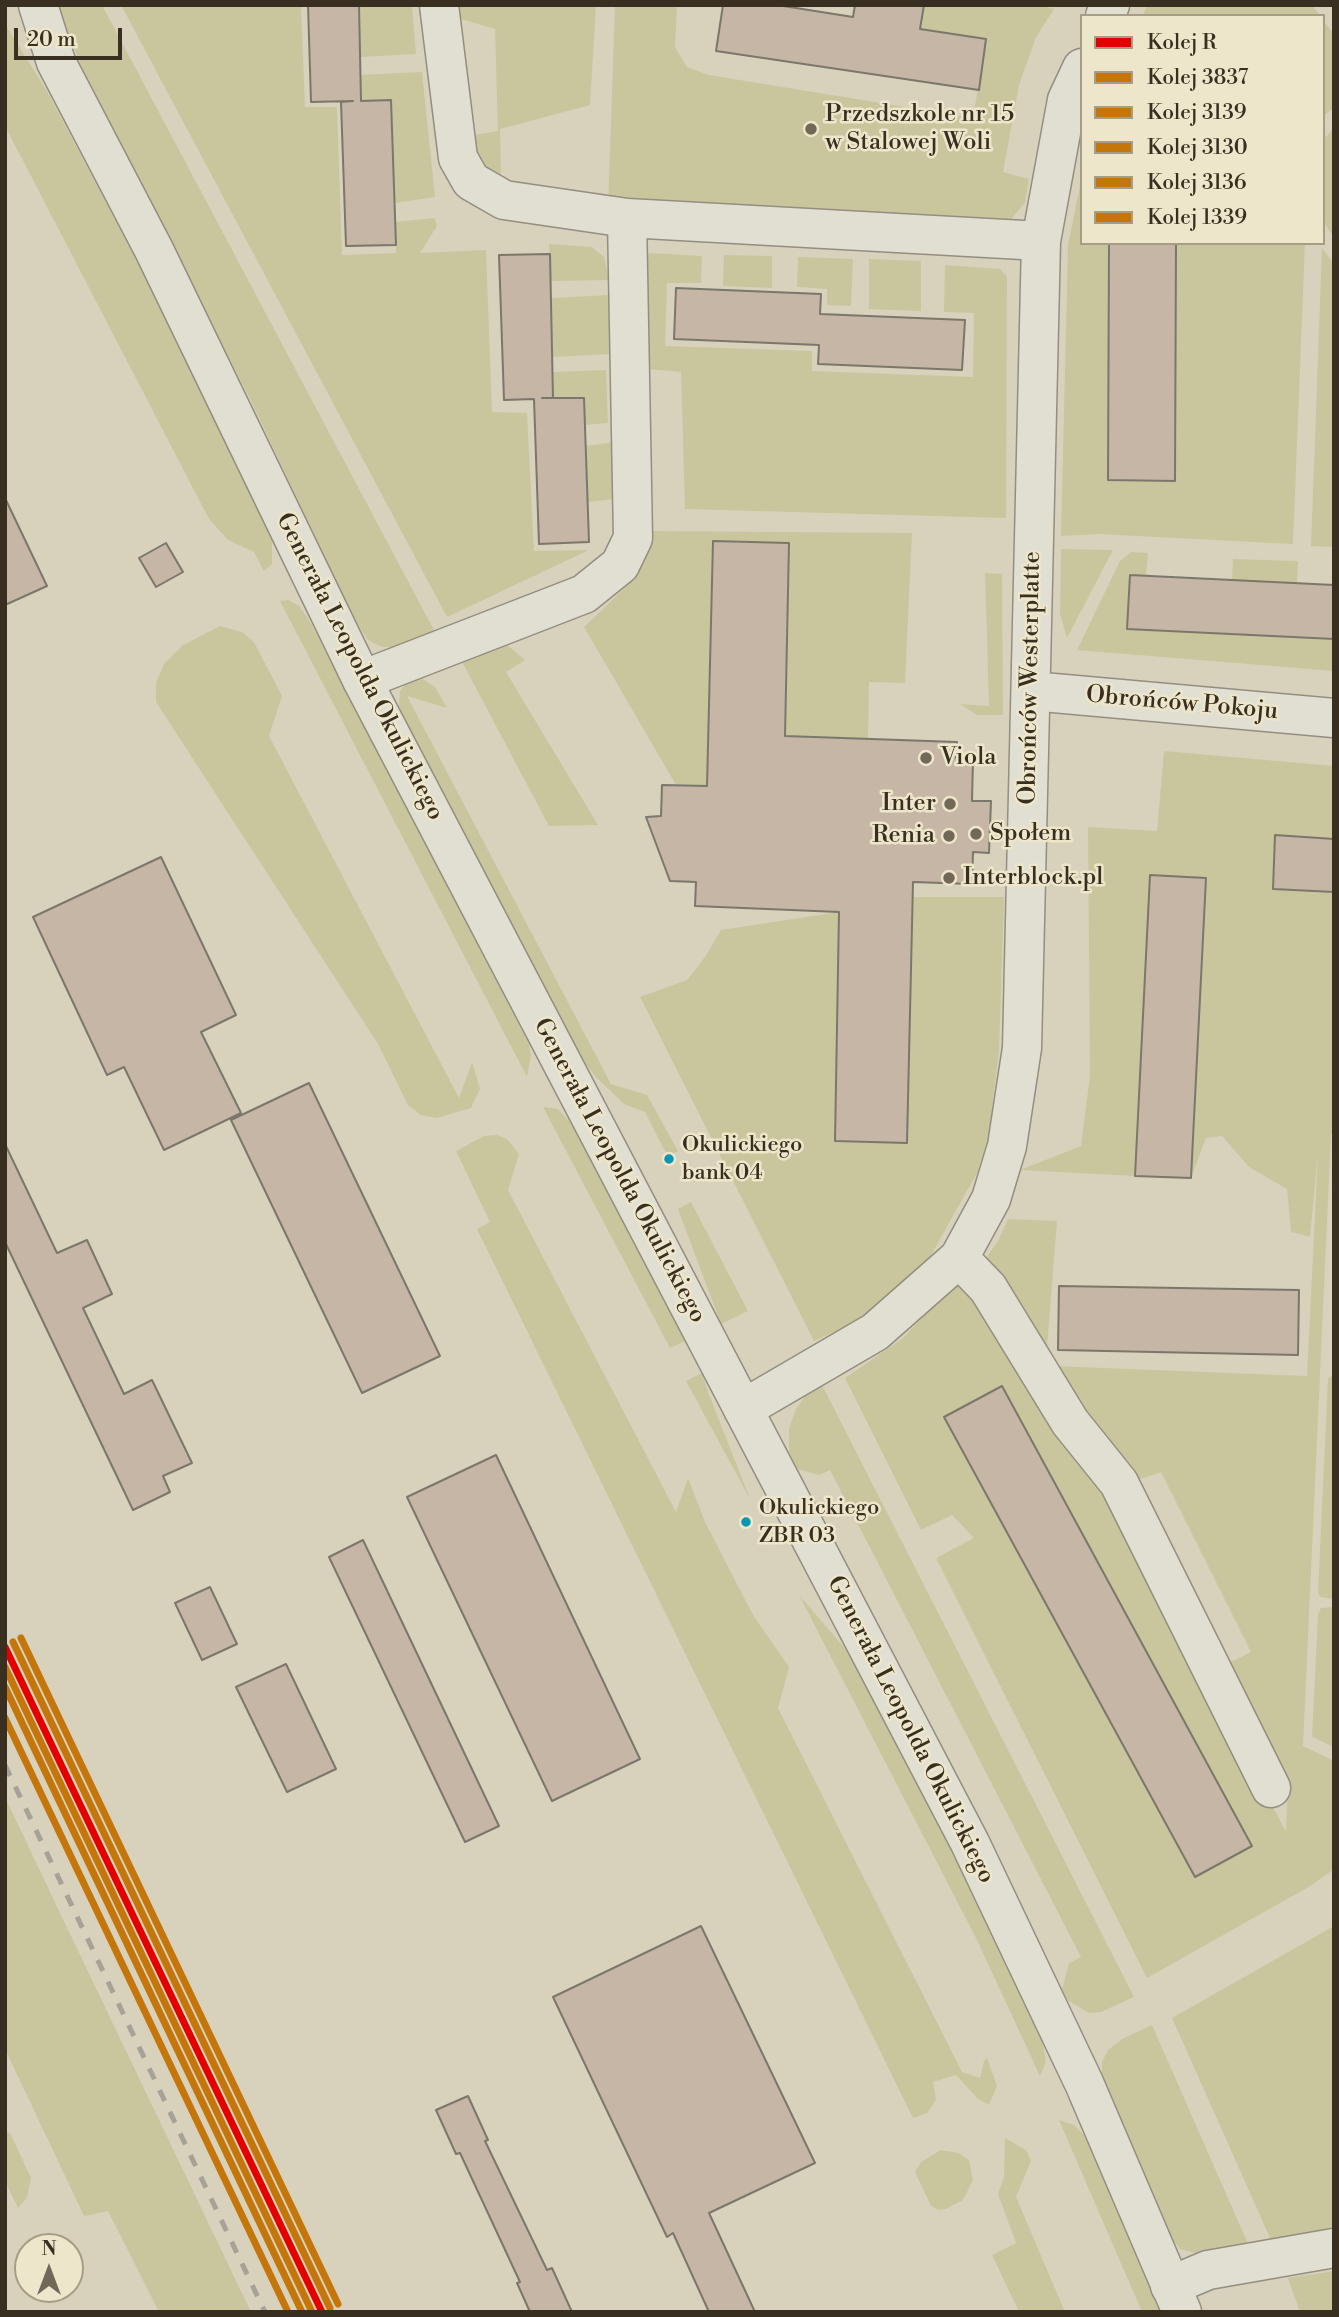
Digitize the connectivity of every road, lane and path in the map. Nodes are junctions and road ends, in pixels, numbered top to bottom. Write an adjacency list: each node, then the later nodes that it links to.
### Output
1 (12, 5): 4 (street, Generała Leopolda Okulickiego)
2 (38, 5): 4 (street, Generała Leopolda Okulickiego)
3 (439, 5): 6 (street)
4 (56, 62): 8 (street, Generała Leopolda Okulickiego)
5 (1080, 72): 7 (street, Obrońców Westerplatte)
6 (627, 218): 7 (street); 8 (street)
7 (1041, 241): 9 (street, Obrońców Westerplatte)
8 (362, 680): 12 (street, Generała Leopolda Okulickiego)
9 (1031, 691): 10 (street, Obrońców Pokoju); 11 (street, Obrońców Westerplatte)
10 (1334, 718)
11 (959, 1258): 12 (street, Obrońców Westerplatte); 13 (street)
12 (743, 1409): 15 (street, Generała Leopolda Okulickiego)
13 (1271, 1788)
14 (1334, 2248): 15 (street, Generała Leopolda Okulickiego)
15 (1176, 2299)

